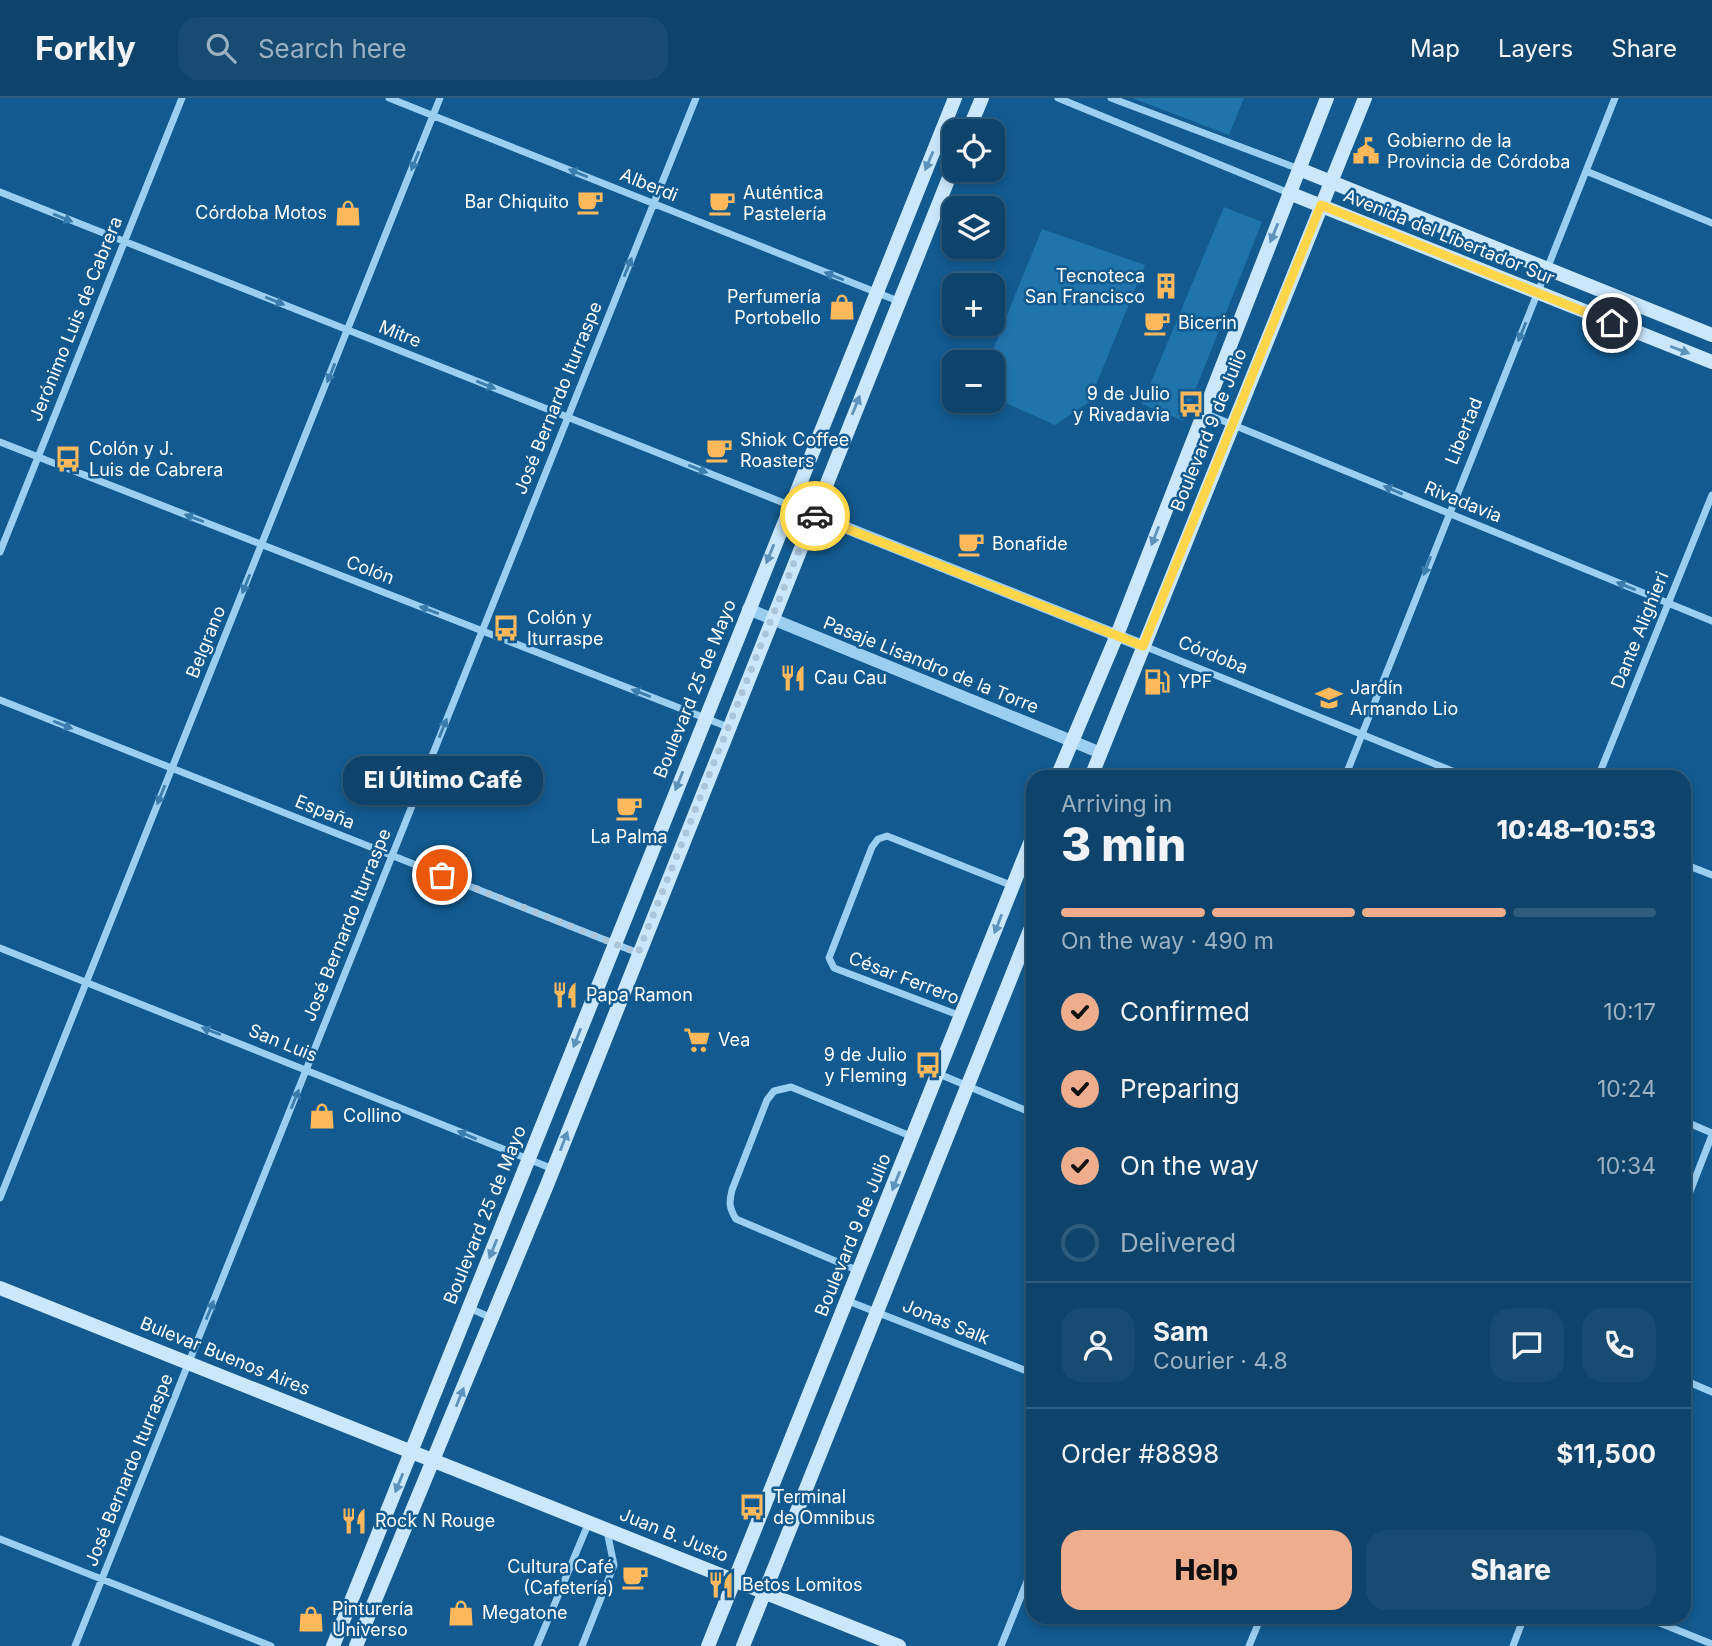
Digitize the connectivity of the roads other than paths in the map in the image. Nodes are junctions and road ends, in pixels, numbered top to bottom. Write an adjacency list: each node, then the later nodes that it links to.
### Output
1 (181, 98): 23 (street, Jerónimo Luis de Cabrera)
2 (389, 98): 12 (street, Alberdi)
3 (440, 98): 12 (street, Belgrano)
4 (696, 98): 20 (street, José Bernardo Iturraspe)
5 (955, 98): 25 (main road, Boulevard 25 de Mayo, one-way to 25)
6 (982, 98): 13 (main road)
7 (1058, 98): 19 (street)
8 (1111, 98): 14 (street)
9 (1327, 98): 14 (main road, Boulevard 9 de Julio)
10 (1364, 98): 17 (main road, Boulevard 9 de Julio)
11 (1615, 98): 15 (street, Libertad)
12 (433, 116): 20 (street, Alberdi, one-way to 12); 28 (street, Belgrano, one-way to 28)
13 (973, 119)
14 (1298, 169): 17 (main road, Avenida del Libertador Sur); 19 (main road, Boulevard 9 de Julio)
15 (1586, 171): 22 (street); 24 (street, Libertad)
16 (947, 182): 27 (main road)
17 (1330, 182): 21 (main road, Boulevard 9 de Julio); 24 (main road, Avenida del Libertador Sur)
18 (0, 192): 23 (street, Mitre, one-way to 23)
19 (1289, 193): 21 (main road, Avenida del Libertador Sur); 31 (main road, Boulevard 9 de Julio, one-way to 31)
20 (653, 204): 25 (street, Alberdi, one-way to 20); 32 (street, José Bernardo Iturraspe, one-way to 20)
21 (1321, 205): 26 (main road, Avenida del Libertador Sur); 33 (main road, Boulevard 9 de Julio)
22 (1712, 223)
23 (124, 242): 28 (street, Mitre, one-way to 28); 35 (street, Jerónimo Luis de Cabrera)
24 (1547, 269): 26 (street, Libertad); 29 (main road, Avenida del Libertador Sur)
25 (875, 292): 27 (street, Alberdi); 37 (main road, Boulevard 25 de Mayo)
26 (1537, 293): 30 (main road, Avenida del Libertador Sur, one-way to 30); 38 (street, Libertad, one-way to 38)
27 (898, 301): 39 (main road, one-way to 27)
28 (348, 330): 32 (street, Mitre, one-way to 32); 40 (street, Belgrano, one-way to 40)
29 (1712, 335)
30 (1712, 362)
31 (1202, 412): 33 (street, Rivadavia); 47 (main road, Boulevard 9 de Julio, one-way to 47)
32 (568, 417): 37 (street, Mitre, one-way to 37); 46 (street, José Bernardo Iturraspe)
33 (1232, 424): 38 (street, Rivadavia, one-way to 33); 48 (main road, Boulevard 9 de Julio)
34 (0, 442): 35 (street, Colón)
35 (38, 457): 40 (street, Colón, one-way to 35); 41 (street, Jerónimo Luis de Cabrera)
36 (1712, 495): 42 (street, Dante Alighieri)
37 (789, 505): 39 (street, Córdoba); 43 (main road, Boulevard 25 de Mayo, one-way to 43)
38 (1448, 513): 42 (street, Rivadavia, one-way to 38); 52 (street, Libertad, one-way to 52)
39 (813, 515): 44 (main road); 47 (street, Córdoba)
40 (262, 544): 46 (street, Colón, one-way to 40); 55 (street, Belgrano, one-way to 55)
41 (0, 552)
42 (1668, 603): 45 (street, Rivadavia); 60 (street, Dante Alighieri)
43 (748, 609): 44 (street, Pasaje Lisandro de la Torre); 50 (main road, Boulevard 25 de Mayo)
44 (771, 619): 51 (main road); 53 (street, Pasaje Lisandro de la Torre)
45 (1712, 621)
46 (482, 631): 50 (street, Colón, one-way to 46); 61 (street, José Bernardo Iturraspe, one-way to 46)
47 (1117, 635): 48 (street, Córdoba); 53 (main road, Boulevard 9 de Julio)
48 (1143, 646): 52 (street, Córdoba); 54 (main road, Boulevard 9 de Julio)
49 (0, 700): 55 (street, España, one-way to 55)
50 (705, 718): 51 (street, Colón); 67 (main road, Boulevard 25 de Mayo, one-way to 67)
51 (728, 727): 69 (main road)
52 (1362, 735): 58 (street, Libertad); 59 (street, Córdoba)
53 (1072, 742): 54 (street, Pasaje Lisandro de la Torre); 56 (main road, Boulevard 9 de Julio)
54 (1101, 753): 57 (main road, Boulevard 9 de Julio)
55 (172, 768): 61 (street, España); 70 (street, Belgrano, one-way to 70)
56 (1060, 770)
57 (1094, 770)
58 (1348, 770)
59 (1450, 770)
60 (1601, 770)
61 (392, 855): 67 (street, España); 72 (street, José Bernardo Iturraspe)
62 (1026, 859): 65 (main road, Boulevard 9 de Julio)
63 (1691, 867): 64 (street)
64 (1712, 875)
65 (1013, 886): 71 (main road, Boulevard 9 de Julio, one-way to 71); 71 (street, César Ferrero)
66 (1026, 940): 74 (main road)
67 (614, 943): 69 (street, España); 79 (main road, Boulevard 25 de Mayo, one-way to 79)
68 (0, 948): 70 (street, San Luis)
69 (638, 953): 80 (main road, one-way to 69)
70 (86, 982): 72 (street, San Luis, one-way to 70); 82 (street, Belgrano)
71 (962, 1016): 73 (main road, Boulevard 9 de Julio)
72 (307, 1069): 79 (street, San Luis, one-way to 72); 89 (street, José Bernardo Iturraspe, one-way to 72)
73 (939, 1074): 74 (street); 78 (main road, Boulevard 9 de Julio)
74 (967, 1086): 75 (street); 87 (main road)
75 (1026, 1111)
76 (1691, 1124): 77 (street)
77 (1712, 1134): 81 (street)
78 (914, 1137): 83 (main road, Boulevard 9 de Julio, one-way to 83); 83 (street)
79 (529, 1161): 80 (street, San Luis); 86 (main road, Boulevard 25 de Mayo, one-way to 86)
80 (553, 1169): 88 (main road)
81 (1691, 1190)
82 (0, 1198)
83 (860, 1271): 85 (main road, Boulevard 9 de Julio)
84 (0, 1288): 89 (main road, Bulevar Buenos Aires)
85 (848, 1301): 87 (street, Jonas Salk); 99 (main road, Boulevard 9 de Julio)
86 (469, 1308): 88 (street, Boulevard 25 de Mayo); 93 (main road, Boulevard 25 de Mayo)
87 (877, 1312): 90 (street, Jonas Salk); 101 (main road)
88 (492, 1318): 94 (main road, one-way to 88)
89 (189, 1363): 93 (main road, Bulevar Buenos Aires); 98 (street, José Bernardo Iturraspe)
90 (1026, 1371)
91 (1691, 1383): 92 (street)
92 (1712, 1392)
93 (411, 1451): 94 (main road, Bulevar Buenos Aires); 108 (main road, Boulevard 25 de Mayo, one-way to 108)
94 (435, 1460): 95 (main road, Juan B. Justo); 109 (main road)
95 (589, 1522): 96 (main road, Juan B. Justo); 110 (street)
96 (607, 1529): 99 (main road, Juan B. Justo); 111 (street)
97 (0, 1539): 98 (street)
98 (102, 1579): 106 (street, José Bernardo Iturraspe); 107 (street)
99 (734, 1580): 101 (main road, Juan B. Justo); 112 (main road, Boulevard 9 de Julio)
100 (1026, 1584): 115 (street)
101 (765, 1592): 113 (main road); 114 (main road, Juan B. Justo)
102 (1258, 1624): 116 (street)
103 (1521, 1624): 117 (street)
104 (1662, 1624): 105 (street)
105 (1712, 1644)
106 (75, 1646)
107 (271, 1646)
108 (334, 1646)
109 (356, 1646)
110 (537, 1646)
111 (582, 1646)
112 (708, 1646)
113 (743, 1646)
114 (899, 1646)
115 (1001, 1646)
116 (1249, 1646)
117 (1513, 1646)

